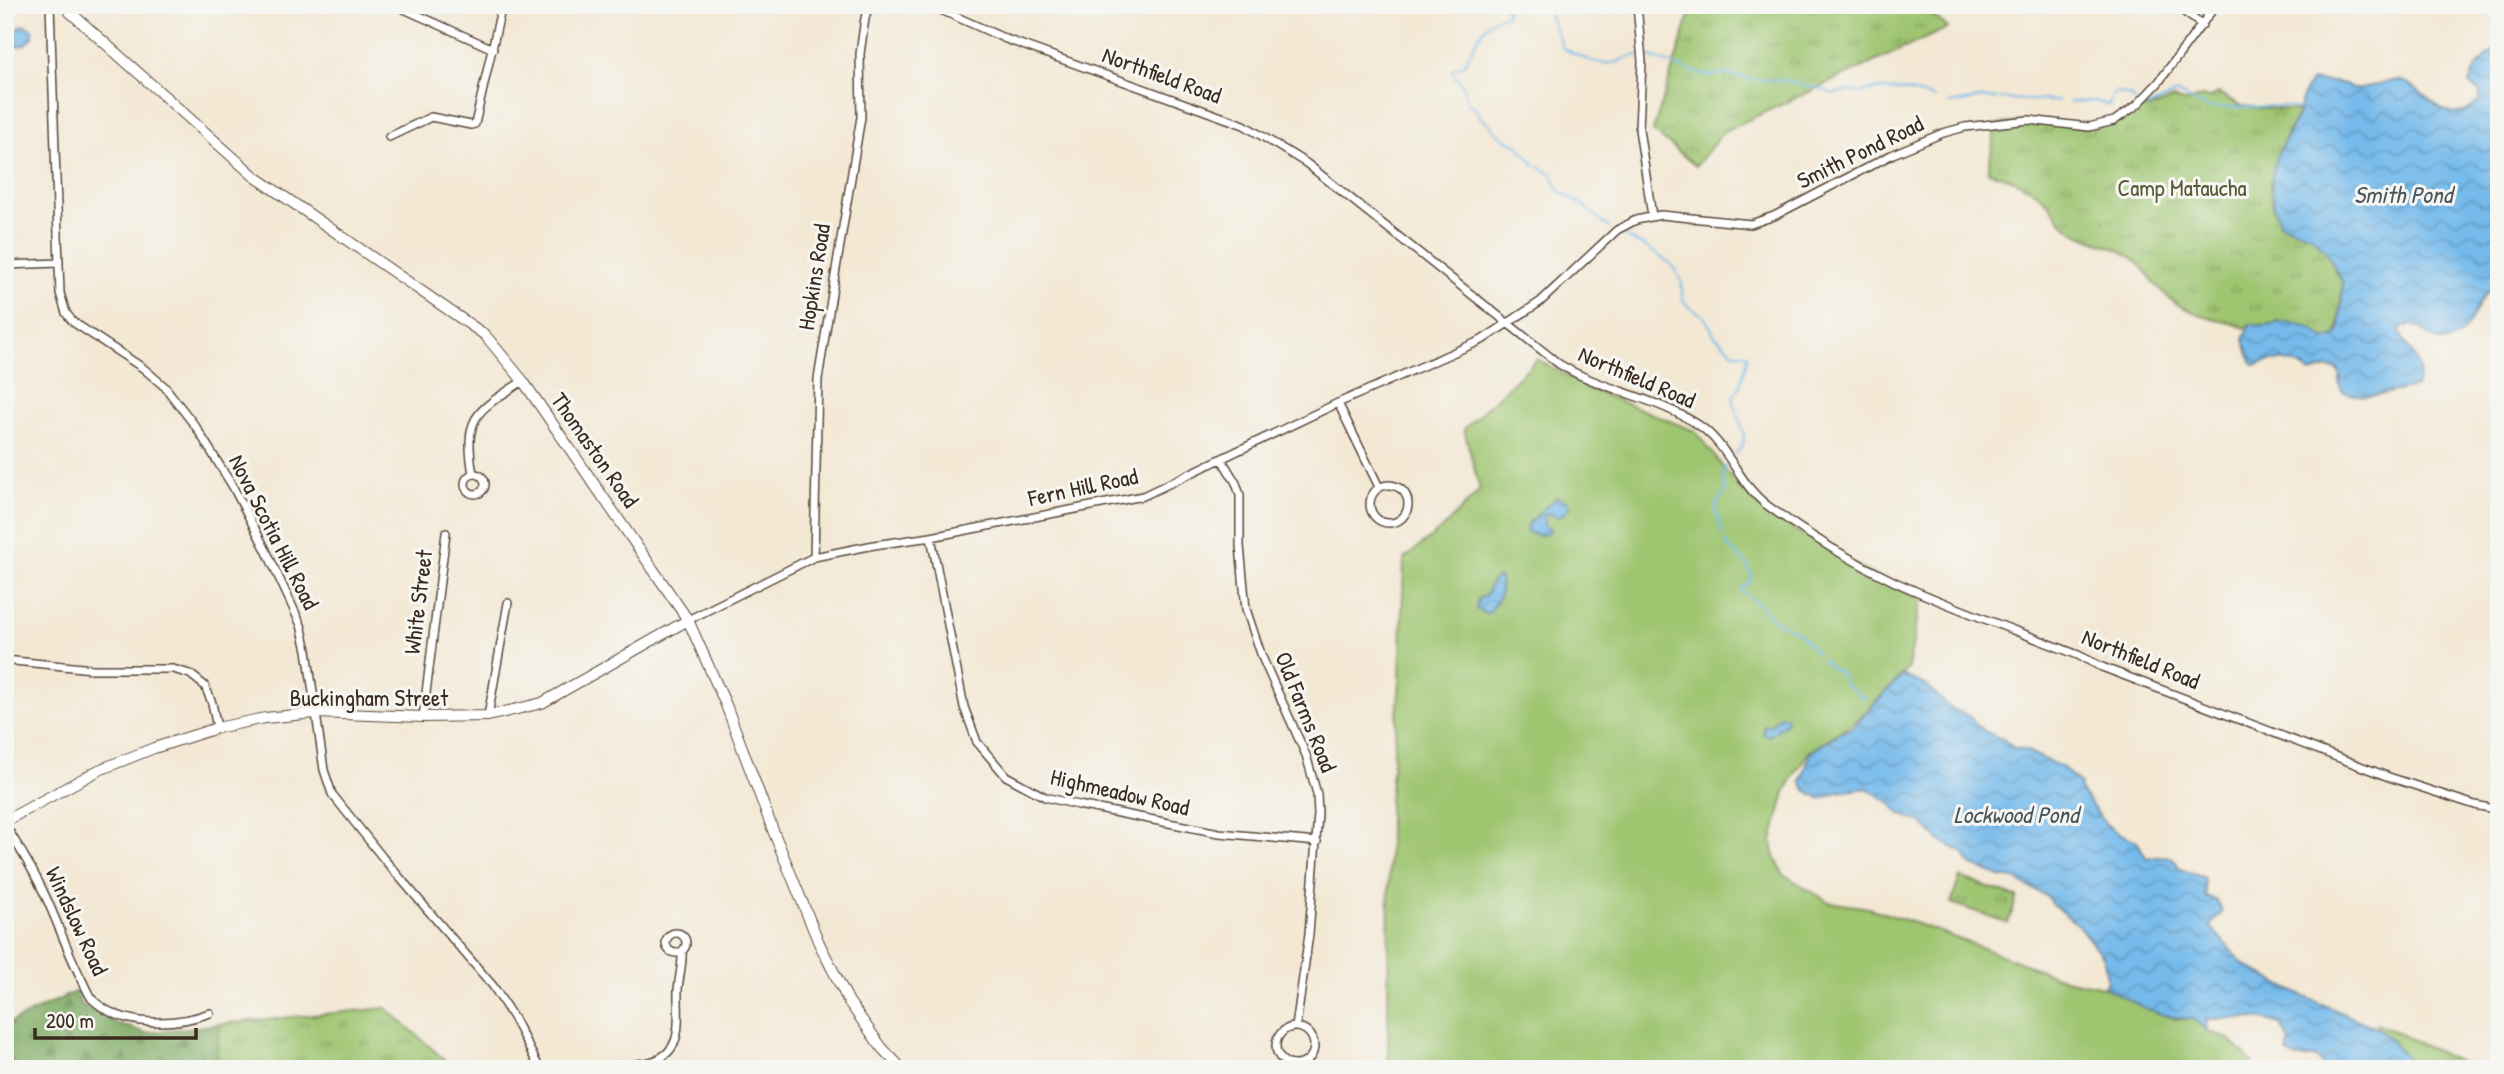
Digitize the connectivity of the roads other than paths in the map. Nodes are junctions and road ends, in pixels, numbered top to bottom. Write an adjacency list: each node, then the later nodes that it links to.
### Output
1 (50, 5): 14 (street, Nova Scotia Hill Road)
2 (65, 5): 17 (main road, Thomaston Road)
3 (399, 5): 11 (street)
4 (502, 5): 11 (street)
5 (869, 5): 24 (street, Hopkins Road)
6 (930, 5): 16 (street, Northfield Road)
7 (1637, 5): 13 (street)
8 (2175, 5): 10 (street)
9 (2216, 5): 10 (street, Smith Pond Road)
10 (2202, 25): 13 (street, Smith Pond Road)
11 (494, 48): 12 (street)
12 (389, 137)
13 (1652, 216): 16 (street, Smith Pond Road)
14 (60, 263): 15 (street); 28 (street, Nova Scotia Hill Road)
15 (5, 265)
16 (1508, 324): 18 (street, Fern Hill Road); 32 (street, Northfield Road)
17 (523, 381): 20 (street); 26 (main road, Thomaston Road)
18 (1338, 403): 19 (street, Fern Hill Road); 21 (street)
19 (1222, 460): 23 (street, Fern Hill Road); 34 (street, Old Farms Road)
20 (473, 474)
21 (1380, 487): 21 (street)
22 (446, 533): 30 (street, White Street)
23 (931, 537): 24 (street, Fern Hill Road); 34 (street, Highmeadow Road)
24 (814, 557): 26 (street, Fern Hill Road)
25 (508, 603): 29 (street)
26 (688, 620): 29 (main road, Buckingham Street); 40 (main road, Thomaston Road)
27 (5, 660): 31 (street)
28 (314, 713): 30 (main road, Buckingham Street); 31 (main road, Buckingham Street); 38 (street, Nova Scotia Hill Road)
29 (488, 716): 30 (main road, Buckingham Street)
30 (423, 717)
31 (217, 728): 33 (main road, Buckingham Street)
32 (2499, 810)
33 (5, 823): 36 (street, Windslow Road)
34 (1317, 842): 37 (street, Old Farms Road)
35 (682, 951): 39 (street)
36 (210, 1013)
37 (1296, 1027): 37 (street)
38 (540, 1069)
39 (593, 1069)
40 (902, 1069)

